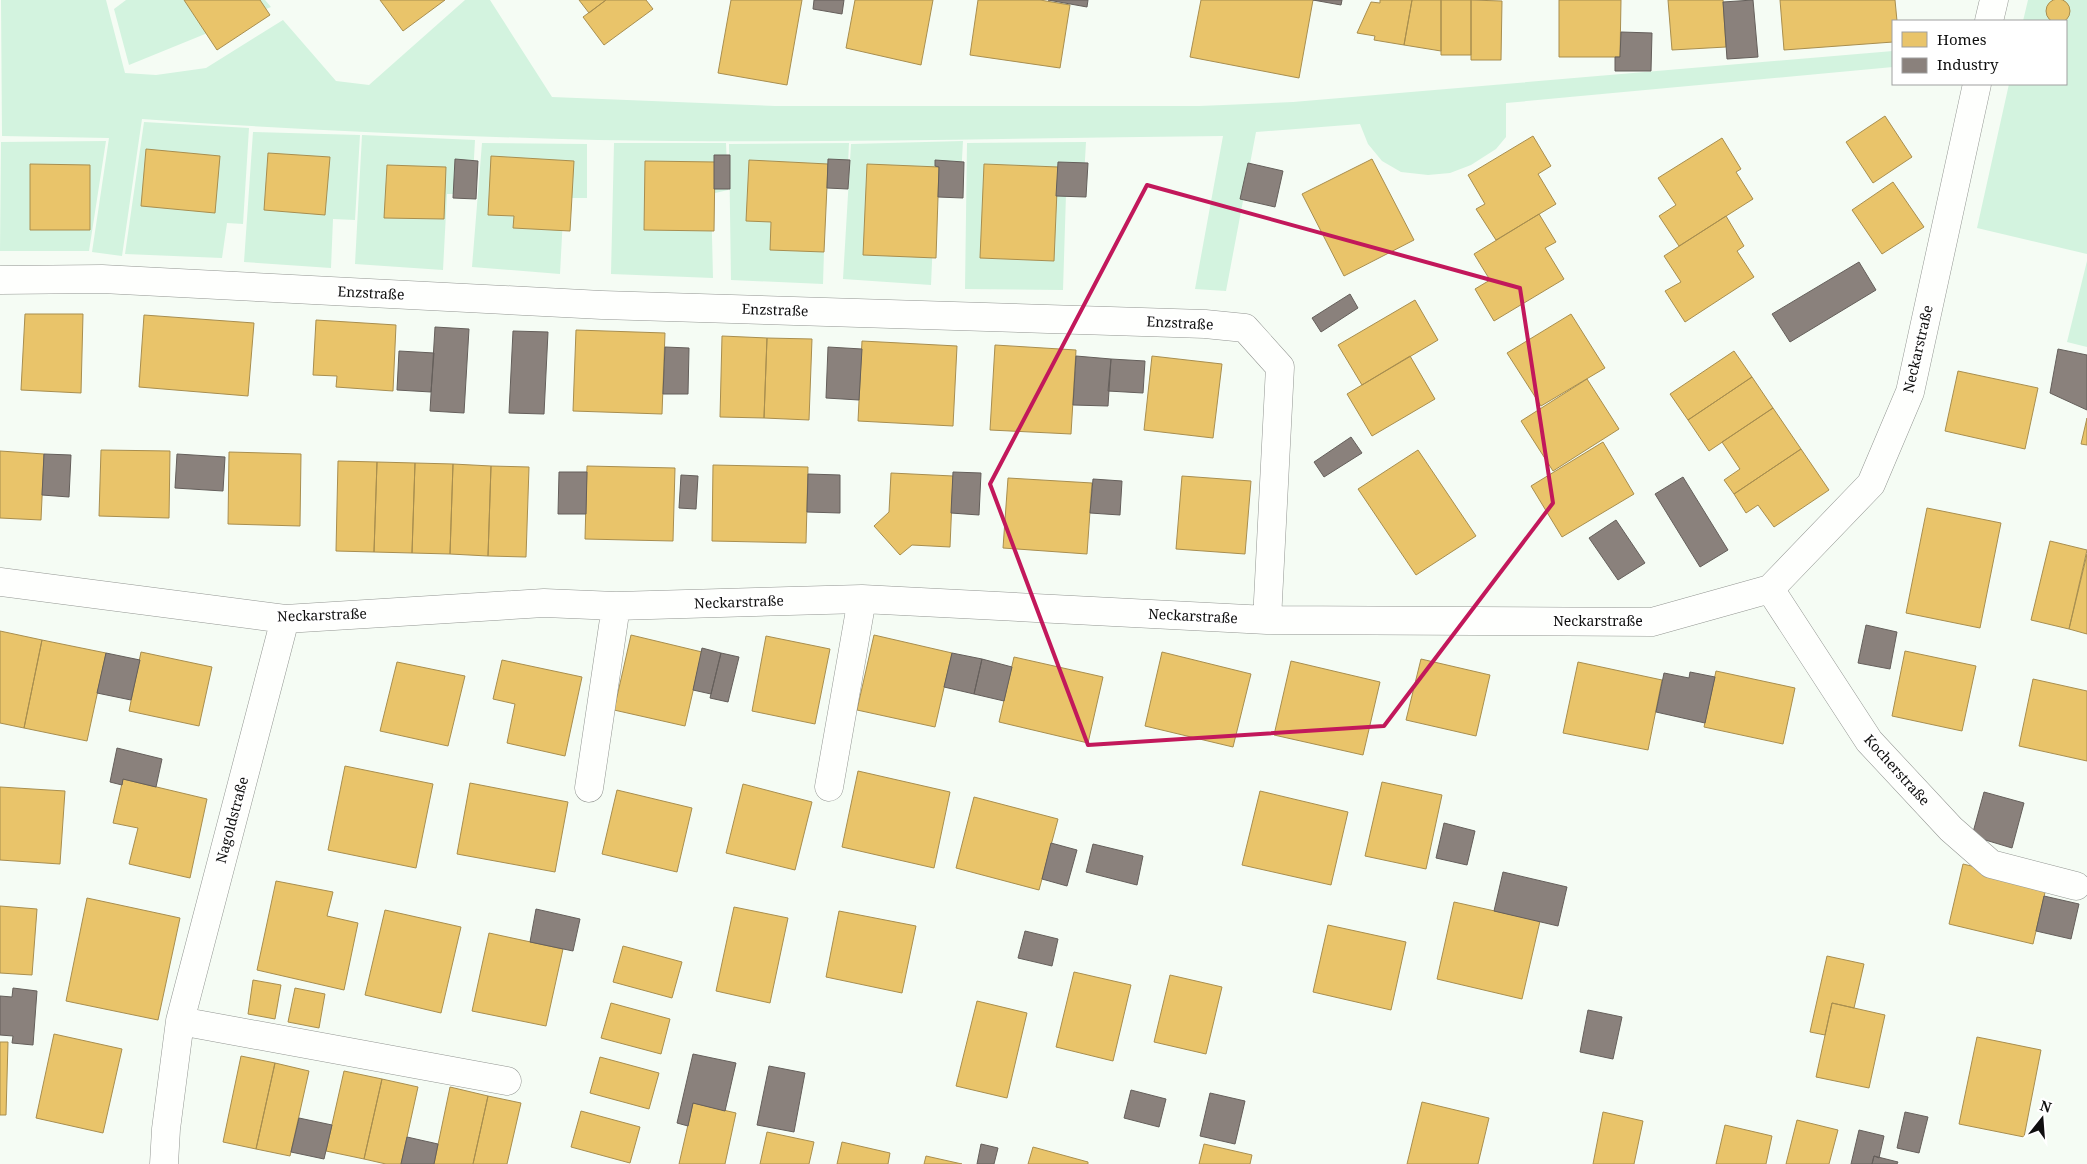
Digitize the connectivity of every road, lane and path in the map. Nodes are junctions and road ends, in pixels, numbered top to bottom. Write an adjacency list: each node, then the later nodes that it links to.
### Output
1 (1994, 0): 2 (street)
2 (1990, 20)
3 (1977, 85): 6 (street, Neckarstraße)
4 (0, 280): 10 (street, Enzstraße)
5 (0, 582): 9 (street, Neckarstraße)
6 (1770, 589): 10 (street, Neckarstraße); 13 (street, Kocherstraße)
7 (862, 599): 8 (street, Neckarstraße); 10 (street, Neckarstraße); 11 (street)
8 (616, 606): 9 (street, Neckarstraße); 12 (street)
9 (285, 619): 14 (street, Nagoldstraße)
10 (1267, 620)
11 (829, 787)
12 (588, 788)
13 (2076, 886)
14 (180, 1021): 15 (street); 16 (street, Nagoldstraße)
15 (507, 1081)
16 (164, 1164)

